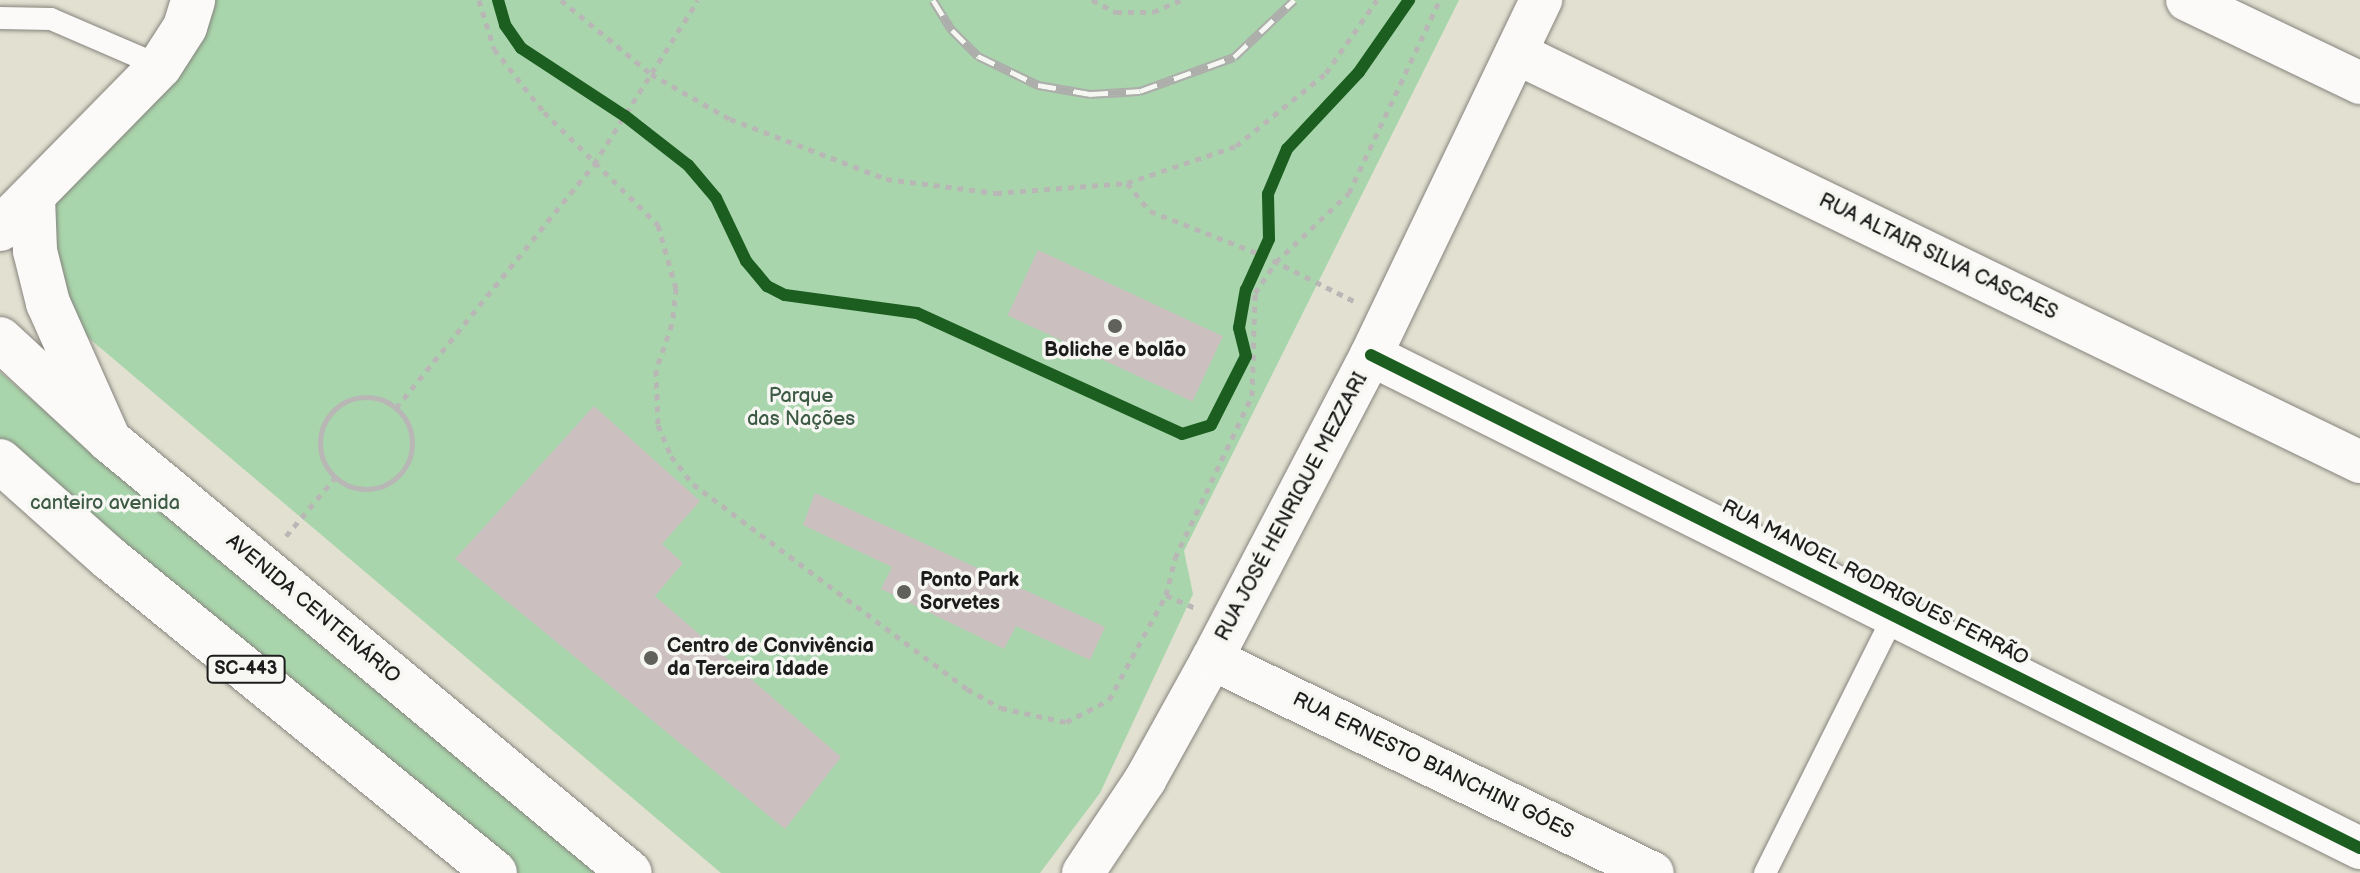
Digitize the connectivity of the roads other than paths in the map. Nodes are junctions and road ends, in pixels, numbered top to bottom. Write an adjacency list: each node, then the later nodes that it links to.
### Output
1 (193, 0): 6 (main road)
2 (1541, 0): 5 (street, RUA JOSÉ HENRIQUE MEZZARI)
3 (2187, 0): 7 (street)
4 (0, 18): 6 (lane)
5 (1516, 53): 10 (street, RUA JOSÉ HENRIQUE MEZZARI); 14 (street, RUA ALTAIR SILVA CASCAES)
6 (160, 66): 8 (main road)
7 (2360, 83)
8 (33, 198): 9 (main road); 12 (main road)
9 (0, 228)
10 (1380, 337): 15 (street, RUA MANOEL RODRIGUES FERRÃO); 16 (street, RUA JOSÉ HENRIQUE MEZZARI)
11 (0, 339): 12 (main road, AVENIDA CENTENÁRIO)
12 (109, 440): 19 (main road, AVENIDA CENTENÁRIO)
13 (0, 461): 18 (main road, SC-443)
14 (2360, 462)
15 (1894, 615): 17 (street, RUA MANOEL RODRIGUES FERRÃO); 22 (lane)
16 (1212, 659): 20 (street, RUA JOSÉ HENRIQUE MEZZARI); 21 (street, RUA ERNESTO BIANCHINI GÓES)
17 (2360, 848)
18 (495, 873)
19 (630, 873)
20 (1083, 873)
21 (1653, 873)
22 (1765, 873)

